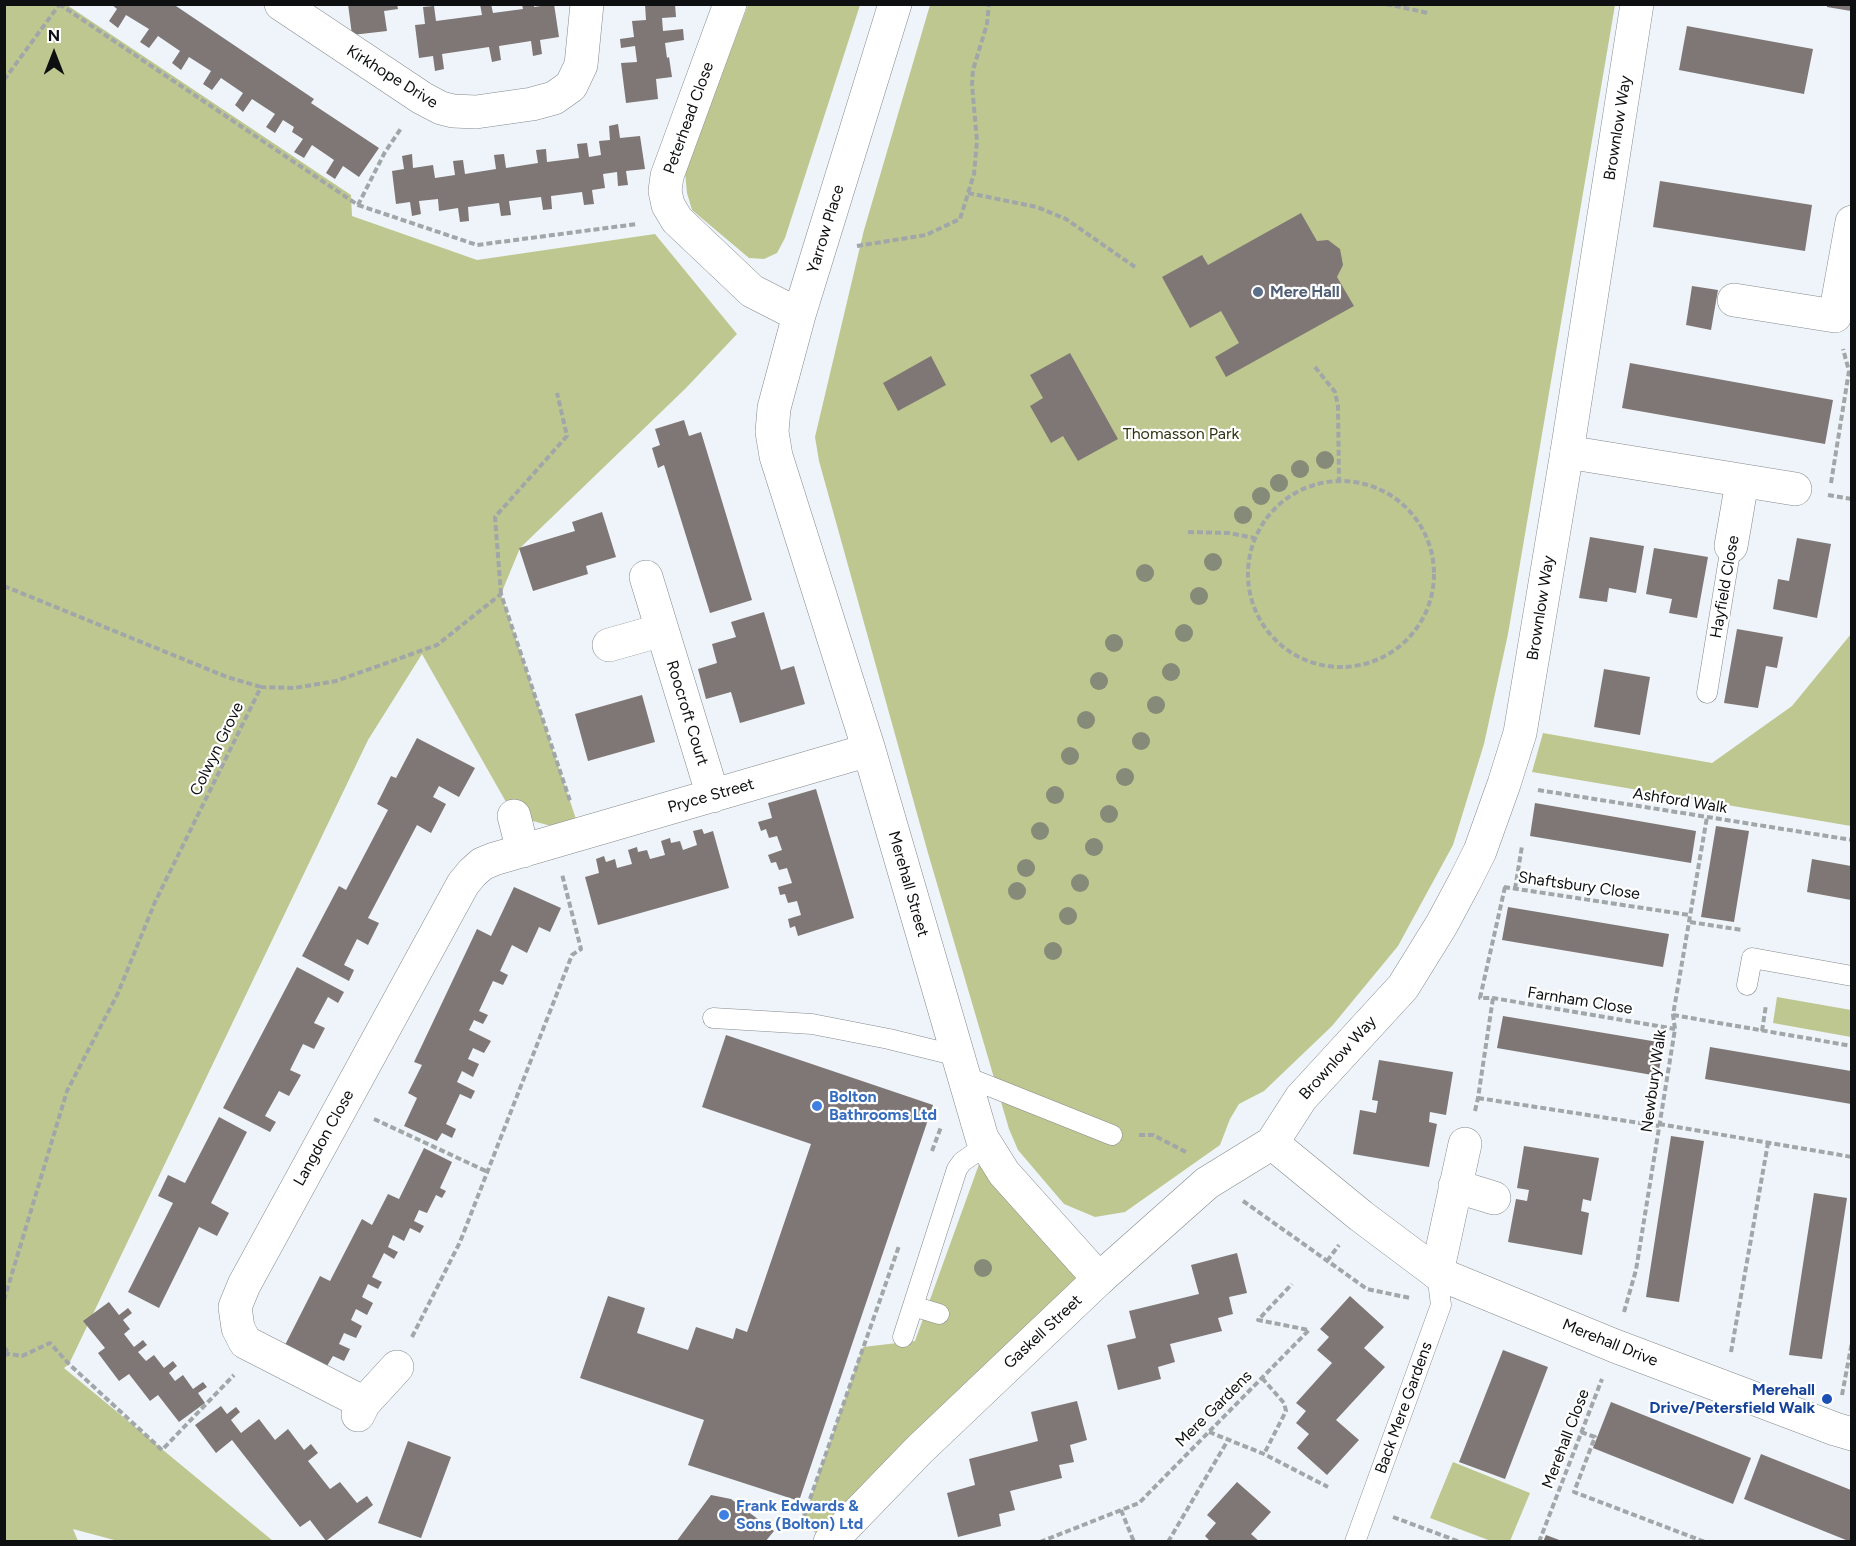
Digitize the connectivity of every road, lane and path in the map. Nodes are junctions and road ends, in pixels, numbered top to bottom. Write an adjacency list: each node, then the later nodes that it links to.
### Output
1 (281, 4): 11 (street, Kirkhope Drive)
2 (586, 4): 11 (street, Kirkhope Drive)
3 (730, 4): 14 (street, Peterhead Close)
4 (895, 4): 16 (street, Yarrow Place)
5 (989, 4): 12 (path)
6 (1386, 4): 9 (path)
7 (1637, 4): 23 (street, Brownlow Way)
8 (59, 5): 10 (path); 13 (path)
9 (1428, 13)
10 (4, 80)
11 (422, 98): 13 (path)
12 (968, 193): 16 (path); 17 (path)
13 (358, 205): 14 (path)
14 (668, 205): 19 (street)
15 (1851, 222): 20 (street)
16 (818, 252): 19 (street, Yarrow Place)
17 (1135, 267)
18 (1734, 300): 20 (street)
19 (799, 315): 24 (street, Yarrow Place)
20 (1835, 316): 28 (path)
21 (1315, 367): 25 (path)
22 (557, 393): 34 (path)
23 (1567, 452): 26 (street); 40 (street, Brownlow Way)
24 (776, 456): 39 (street, Merehall Street)
25 (1339, 481): 30 (path); 30 (path)
26 (1742, 482): 27 (street); 31 (street, Hayfield Close)
27 (1795, 489)
28 (1829, 495)
29 (1188, 532): 30 (path)
30 (1254, 538)
31 (1731, 546): 38 (lane, Hayfield Close)
32 (646, 578): 35 (street, Roocroft Court)
33 (4, 586): 37 (path)
34 (501, 594): 37 (path, Colwyn Grove); 44 (path)
35 (662, 630): 36 (street); 41 (street, Roocroft Court)
36 (609, 645)
37 (261, 687): 77 (path, Colwyn Grove)
38 (1707, 693)
39 (869, 750): 41 (street, Pryce Street); 57 (street, Merehall Street)
40 (1504, 784): 43 (path, Ashford Walk); 47 (street, Brownlow Way)
41 (713, 796): 44 (street, Pryce Street)
42 (514, 816): 46 (street)
43 (1707, 817): 45 (path, Ashford Walk); 49 (path, Newbury Walk)
44 (568, 838): 46 (street, Langdon Close); 69 (path)
45 (1851, 840)
46 (523, 851): 59 (street, Langdon Close)
47 (1465, 881): 48 (path, Shaftsbury Close); 62 (street, Brownlow Way)
48 (1506, 887): 49 (path, Shaftsbury Close); 52 (path, Farnham Close)
49 (1690, 915): 53 (path, Newbury Walk)
50 (1851, 976): 51 (lane)
51 (1747, 986)
52 (1493, 998): 55 (path, Farnham Close); 58 (path)
53 (1672, 1015): 55 (path, Newbury Walk); 56 (path)
54 (713, 1018): 57 (lane)
55 (1676, 1029): 60 (path, Newbury Walk)
56 (1851, 1046)
57 (964, 1077): 61 (lane); 65 (street, Merehall Street); 68 (path)
58 (1478, 1098): 60 (path); 64 (path)
59 (343, 1105): 69 (path); 84 (street, Langdon Close)
60 (1659, 1125): 63 (path); 82 (path, Newbury Walk)
61 (1112, 1135): 66 (path)
62 (1272, 1143): 74 (street, Gaskell Street); 76 (street, Merehall Drive)
63 (1768, 1143): 67 (path); 88 (path)
64 (1465, 1144): 70 (street)
65 (986, 1145): 74 (street, Merehall Street); 78 (lane)
66 (1191, 1154)
67 (1851, 1157)
68 (929, 1162)
69 (488, 1172): 86 (path)
70 (1455, 1186): 71 (street); 76 (street)
71 (1494, 1198)
72 (1237, 1200): 76 (path)
73 (902, 1239): 97 (path)
74 (1099, 1279): 98 (street, Gaskell Street)
75 (1292, 1284): 87 (path, Mere Gardens)
76 (1439, 1289): 82 (street, Merehall Drive); 95 (lane, Back Mere Gardens)
77 (4, 1300)
78 (913, 1306): 79 (lane); 80 (lane)
79 (939, 1314)
80 (903, 1337)
81 (1851, 1342): 91 (path)
82 (1615, 1346): 88 (street, Merehall Drive); 90 (path, Merehall Close)
83 (4, 1347): 85 (path)
84 (259, 1349): 85 (path); 86 (street, Langdon Close)
85 (7, 1355)
86 (397, 1367)
87 (1262, 1378): 89 (path, Mere Gardens); 93 (path)
88 (1724, 1388): 91 (street, Merehall Drive)
89 (1209, 1432): 92 (path); 96 (path, Mere Gardens)
90 (1581, 1432): 104 (path, Merehall Close); 105 (path)
91 (1843, 1432)
92 (1228, 1440): 93 (path); 101 (path)
93 (1264, 1454): 94 (path)
94 (1328, 1487)
95 (1369, 1507): 102 (lane, Back Mere Gardens); 103 (path)
96 (1121, 1510): 99 (path, Mere Gardens); 100 (path)
97 (801, 1523)
98 (830, 1542)
99 (1040, 1542)
100 (1134, 1542)
101 (1168, 1542)
102 (1355, 1542)
103 (1460, 1542)
104 (1539, 1542)
105 (1705, 1542)

